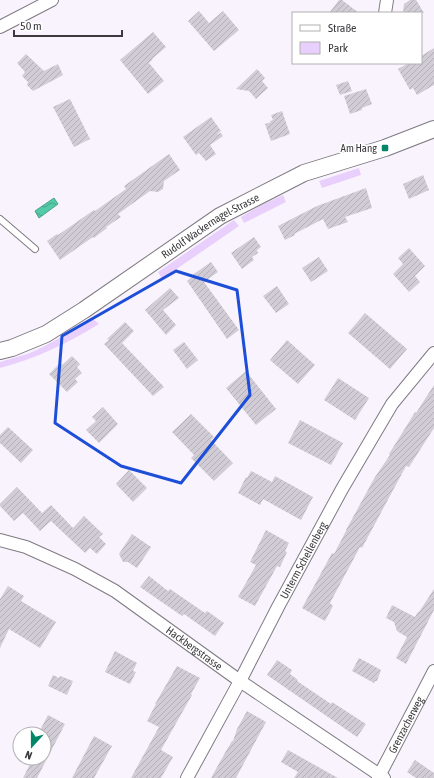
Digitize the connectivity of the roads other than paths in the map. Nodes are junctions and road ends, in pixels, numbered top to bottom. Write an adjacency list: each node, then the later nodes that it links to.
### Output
1 (52, 0): 4 (street)
2 (387, 0): 3 (street)
3 (385, 12)
4 (0, 28)
5 (434, 129): 8 (street, Rudolf Wackernagel-Strasse)
6 (0, 220): 7 (lane)
7 (34, 249)
8 (0, 351)
9 (434, 353): 12 (street, Unterm Schellenberg)
10 (0, 540): 12 (street, Hackbergstrasse)
11 (434, 671): 13 (street, Grenzacherweg)
12 (240, 681): 13 (street, Hackbergstrasse); 14 (street, Unterm Schellenberg)
13 (380, 777)
14 (188, 778)

